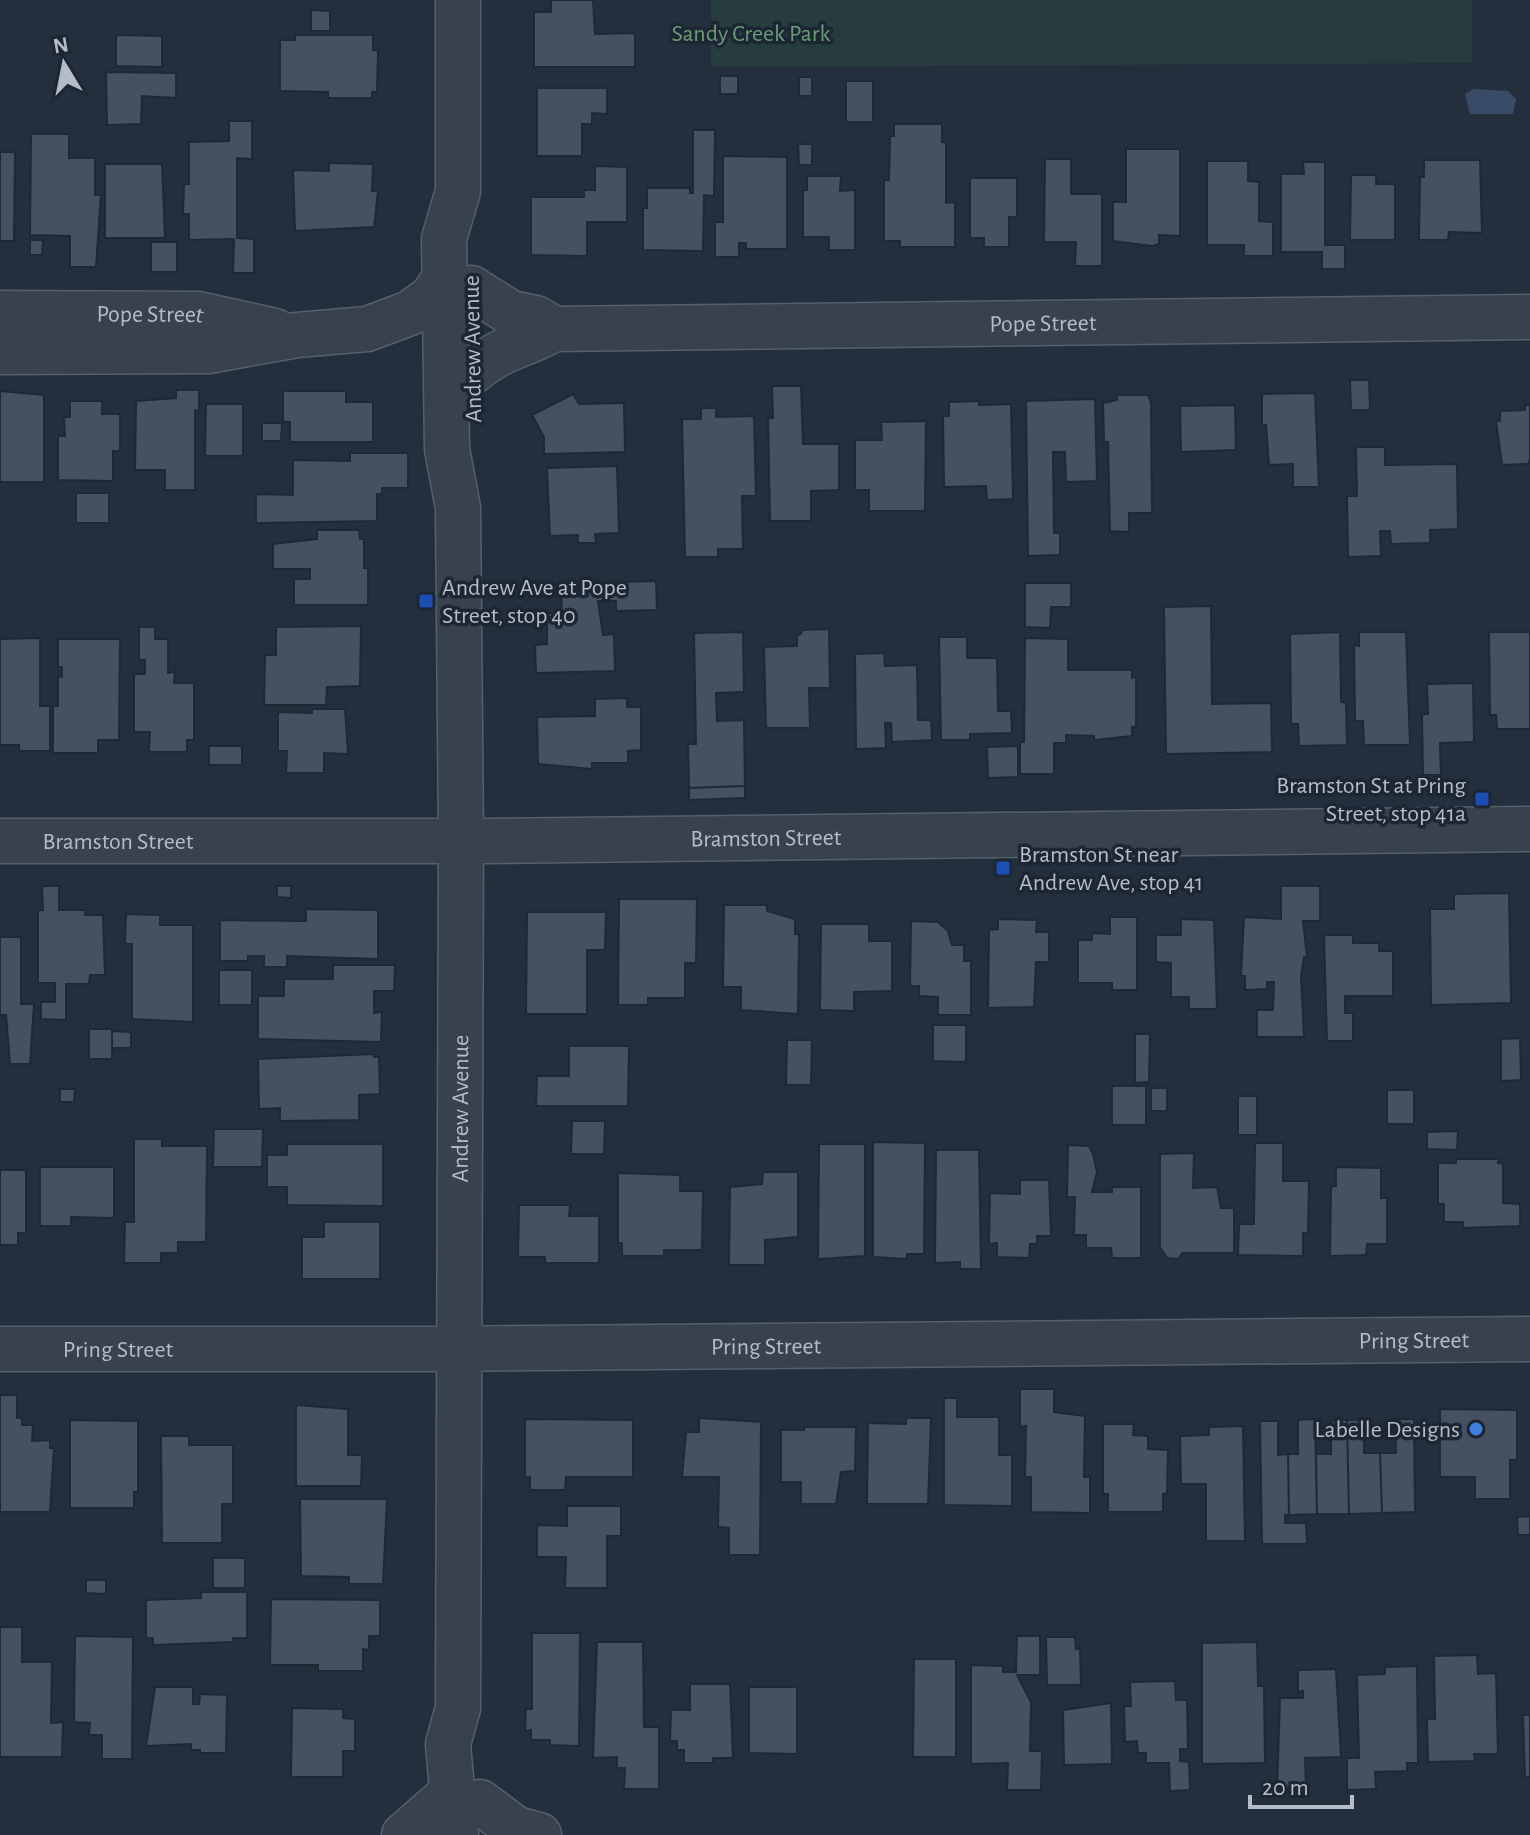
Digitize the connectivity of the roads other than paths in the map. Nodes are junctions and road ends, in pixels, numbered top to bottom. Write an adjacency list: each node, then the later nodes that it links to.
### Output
1 (458, 0): 2 (street, Andrew Avenue)
2 (458, 283): 5 (street, Pope Street); 6 (street, Pope Street); 9 (street, Andrew Avenue)
3 (0, 313): 7 (street, Pope Street)
4 (1530, 317): 6 (street, Pope Street)
5 (367, 329): 7 (street, Pope Street); 9 (street, Pope Street)
6 (554, 329): 9 (street, Pope Street)
7 (297, 335): 8 (street, Pope Street)
8 (0, 352)
9 (459, 373): 12 (street, Andrew Avenue)
10 (1530, 829): 12 (street, Bramston Street)
11 (0, 841): 12 (street, Bramston Street)
12 (461, 841): 14 (street, Andrew Avenue)
13 (1530, 1339): 14 (street, Pring Street)
14 (462, 1348): 15 (street, Pring Street); 16 (street, Andrew Avenue)
15 (0, 1349)
16 (468, 1816): 17 (street); 18 (street)
17 (404, 1835)
18 (539, 1835)

